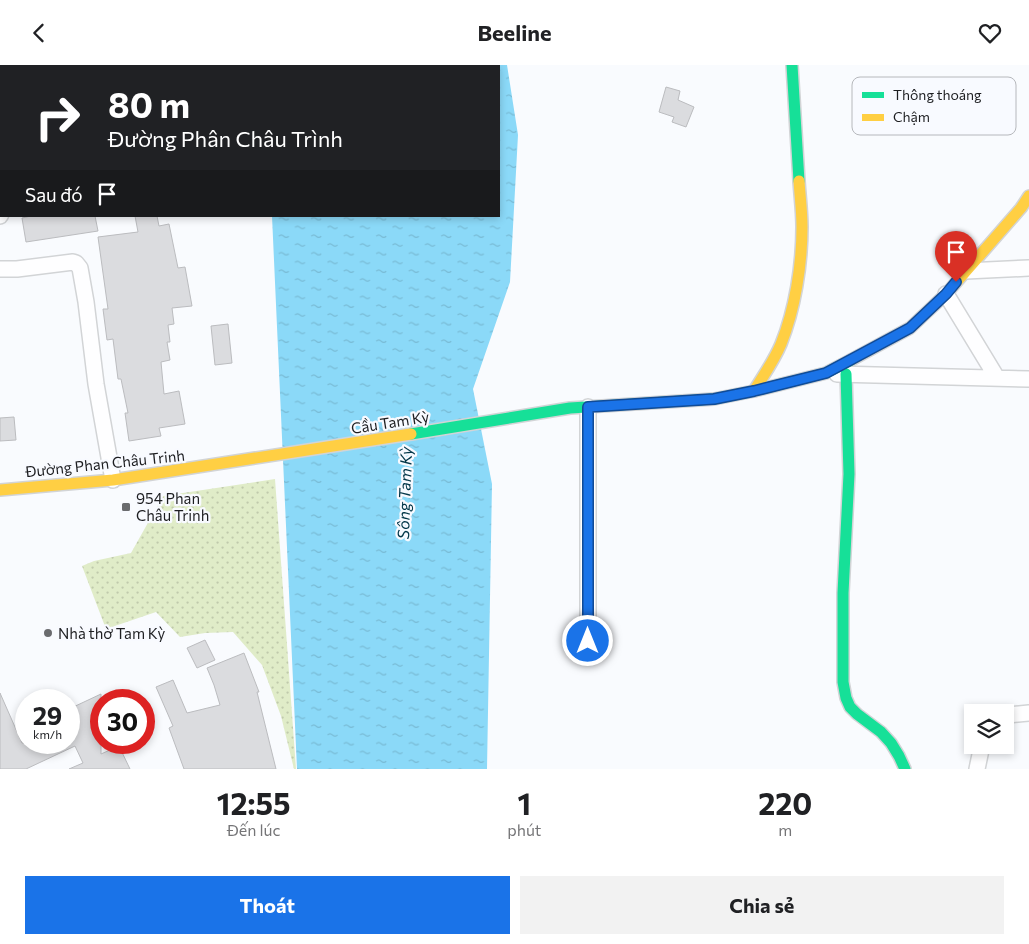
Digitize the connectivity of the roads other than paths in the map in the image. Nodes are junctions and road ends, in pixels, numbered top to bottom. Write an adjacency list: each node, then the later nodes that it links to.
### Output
1 (792, 65): 11 (main road)
2 (1029, 196): 5 (main road, Cầu Tam Kỳ)
3 (1029, 268): 5 (street)
4 (0, 269): 14 (street)
5 (966, 271): 6 (main road, Cầu Tam Kỳ)
6 (946, 294): 7 (main road, Cầu Tam Kỳ); 9 (street)
7 (826, 373): 8 (street); 11 (main road, Cầu Tam Kỳ)
8 (846, 374): 9 (street); 20 (main road)
9 (997, 378): 10 (street)
10 (1029, 379)
11 (754, 391): 12 (main road, Cầu Tam Kỳ)
12 (588, 407): 13 (main road, Cầu Tam Kỳ); 16 (street)
13 (214, 465): 14 (main road, Đường Phan Châu Trinh)
14 (113, 480): 15 (main road, Đường Phan Châu Trinh)
15 (0, 490)
16 (588, 641)
17 (1029, 713): 18 (street)
18 (1014, 714)
19 (980, 754): 21 (street)
20 (906, 769)
21 (976, 769)

